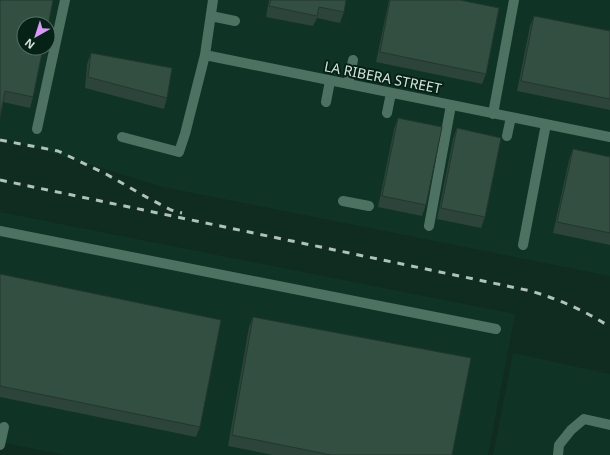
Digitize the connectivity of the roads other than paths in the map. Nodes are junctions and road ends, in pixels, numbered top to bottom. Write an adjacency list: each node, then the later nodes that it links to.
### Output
1 (64, 0): 17 (street)
2 (213, 0): 4 (street)
3 (514, 0): 14 (street)
4 (211, 16): 5 (street); 6 (street)
5 (235, 21)
6 (205, 55): 8 (street, LA RIBERA STREET); 18 (street)
7 (353, 60): 9 (street)
8 (330, 81): 9 (street, LA RIBERA STREET); 11 (street)
9 (348, 84): 10 (street, LA RIBERA STREET)
10 (391, 93): 12 (street, LA RIBERA STREET); 13 (street)
11 (326, 102)
12 (451, 105): 14 (street, LA RIBERA STREET); 23 (street)
13 (387, 113)
14 (493, 114): 15 (street, LA RIBERA STREET)
15 (510, 117): 16 (street, LA RIBERA STREET); 19 (street)
16 (546, 124): 20 (street, LA RIBERA STREET); 25 (street)
17 (37, 129)
18 (122, 136)
19 (507, 136)
20 (610, 137)
21 (343, 201): 22 (street)
22 (369, 206)
23 (429, 226)
24 (0, 231): 26 (street)
25 (523, 245)
26 (496, 329)
27 (610, 425): 30 (street)
28 (4, 426): 29 (street)
29 (0, 445)
30 (558, 455)

